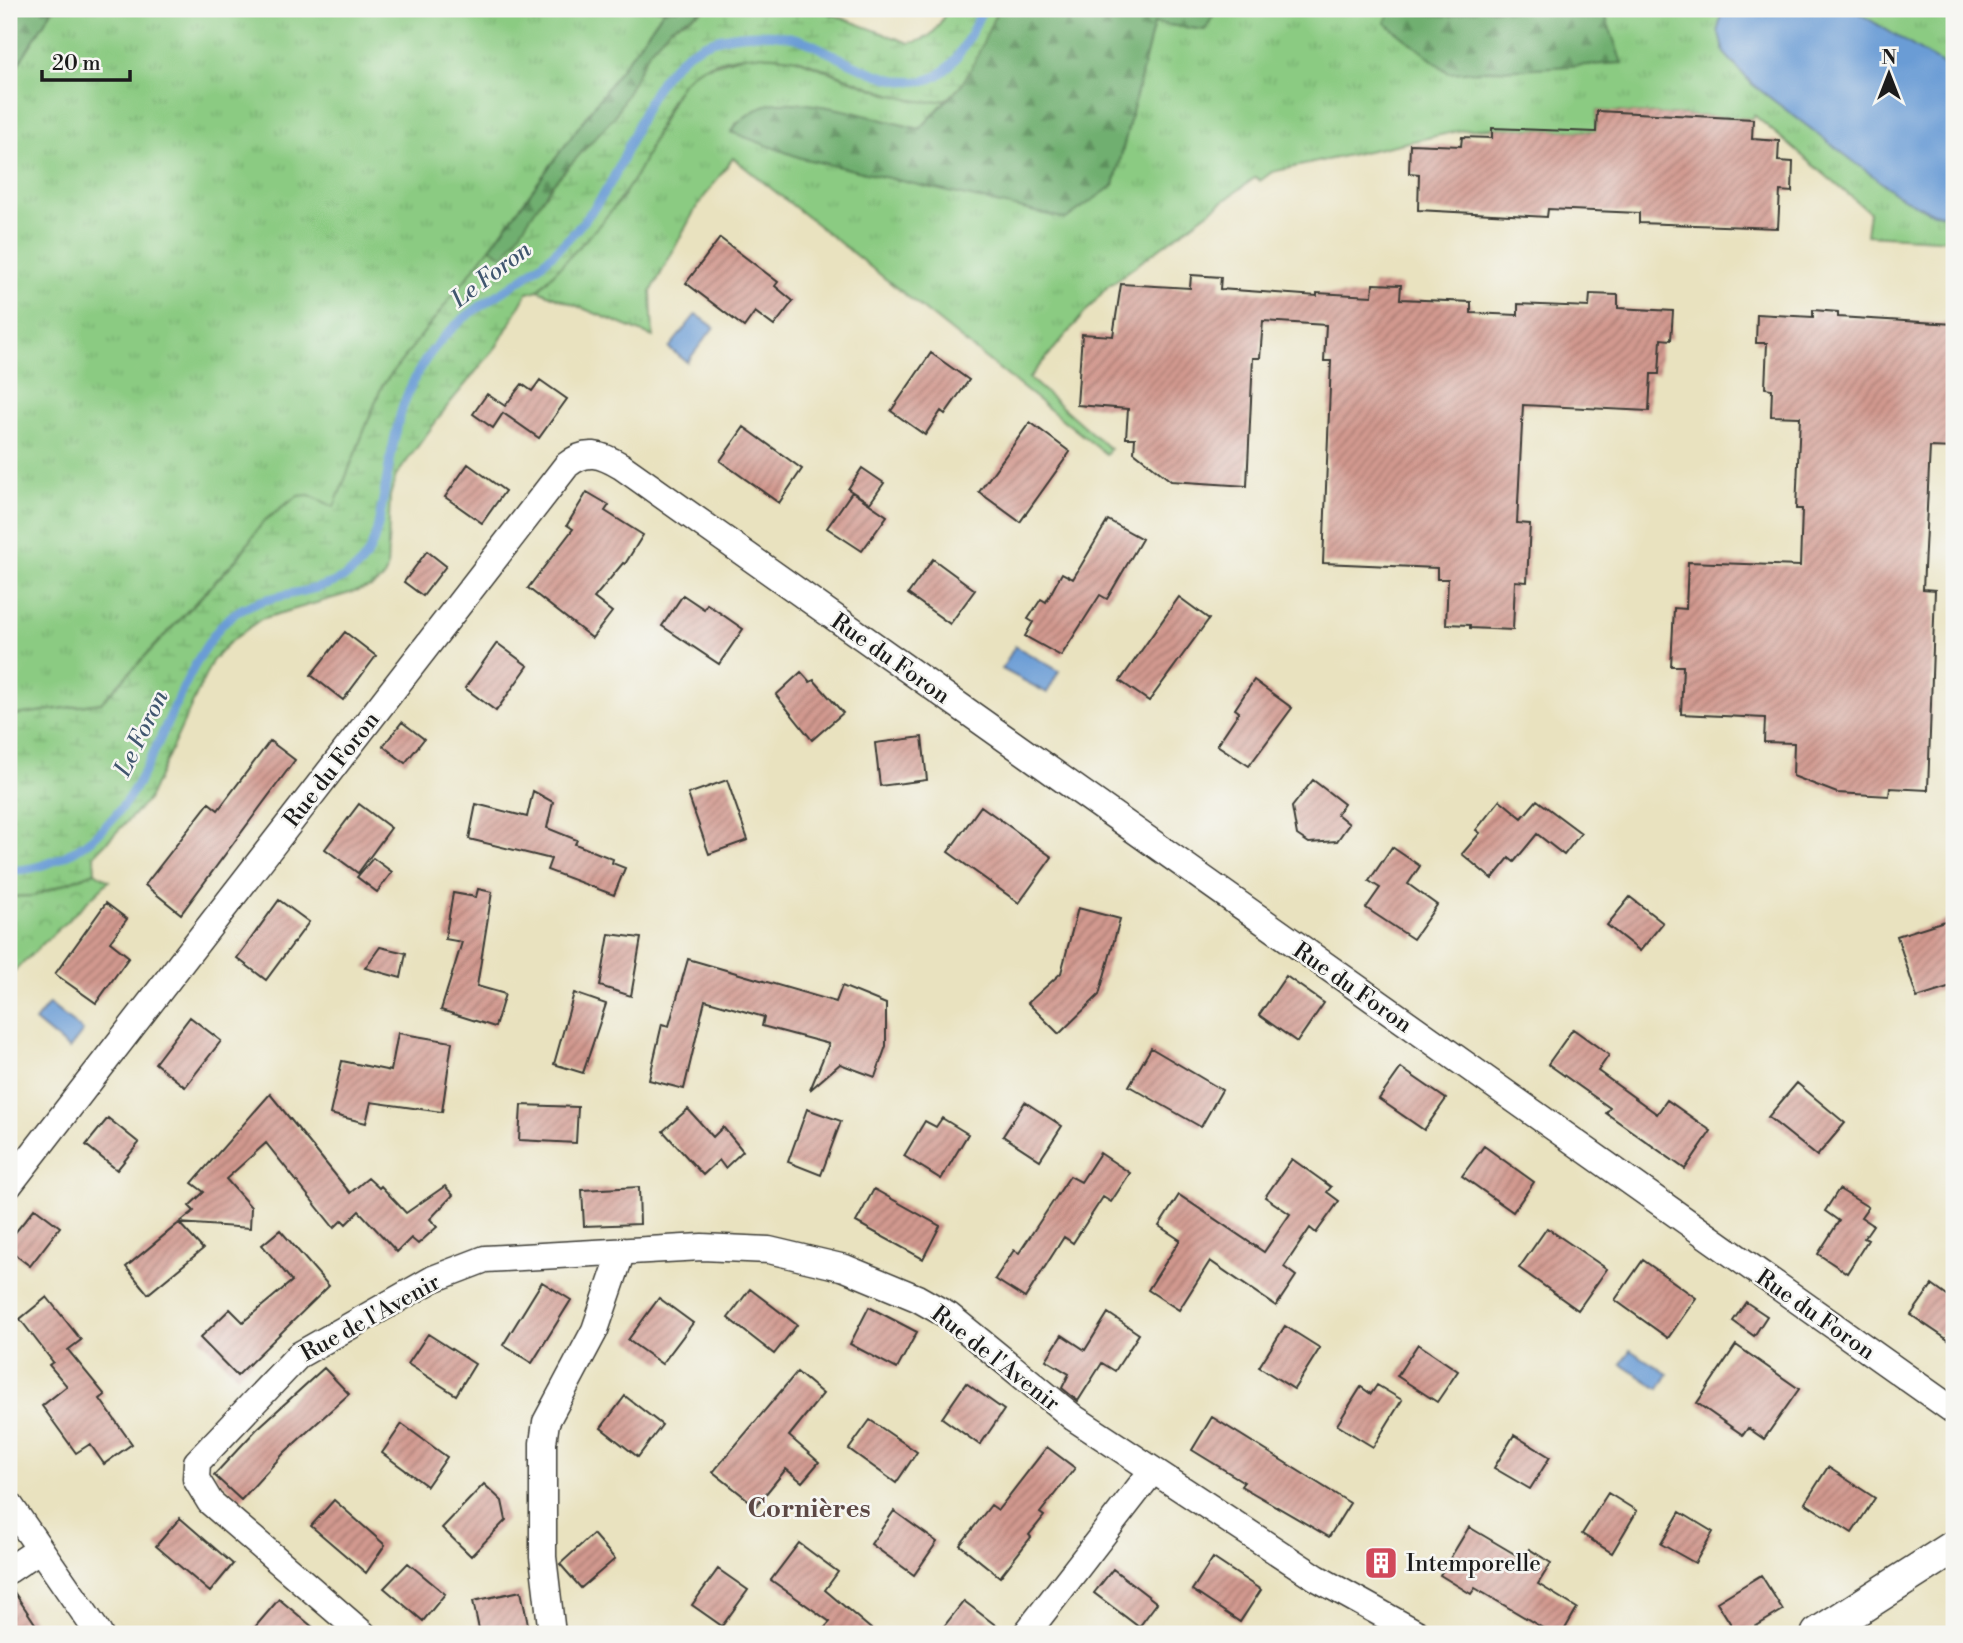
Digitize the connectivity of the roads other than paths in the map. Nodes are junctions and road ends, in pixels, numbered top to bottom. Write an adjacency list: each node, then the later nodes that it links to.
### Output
1 (9, 1185): 3 (street, Rue du Foron)
2 (622, 1251): 4 (street, Rue de l'Avenir); 10 (street, Rue de l'Avenir); 11 (street)
3 (1954, 1411)
4 (1153, 1470): 12 (street); 13 (street, Rue de l'Avenir)
5 (9, 1504): 7 (street)
6 (1954, 1547): 14 (street)
7 (40, 1549): 8 (street); 9 (street)
8 (9, 1570)
9 (99, 1634)
10 (363, 1634)
11 (552, 1634)
12 (1026, 1634)
13 (1418, 1634)
14 (1818, 1634)

